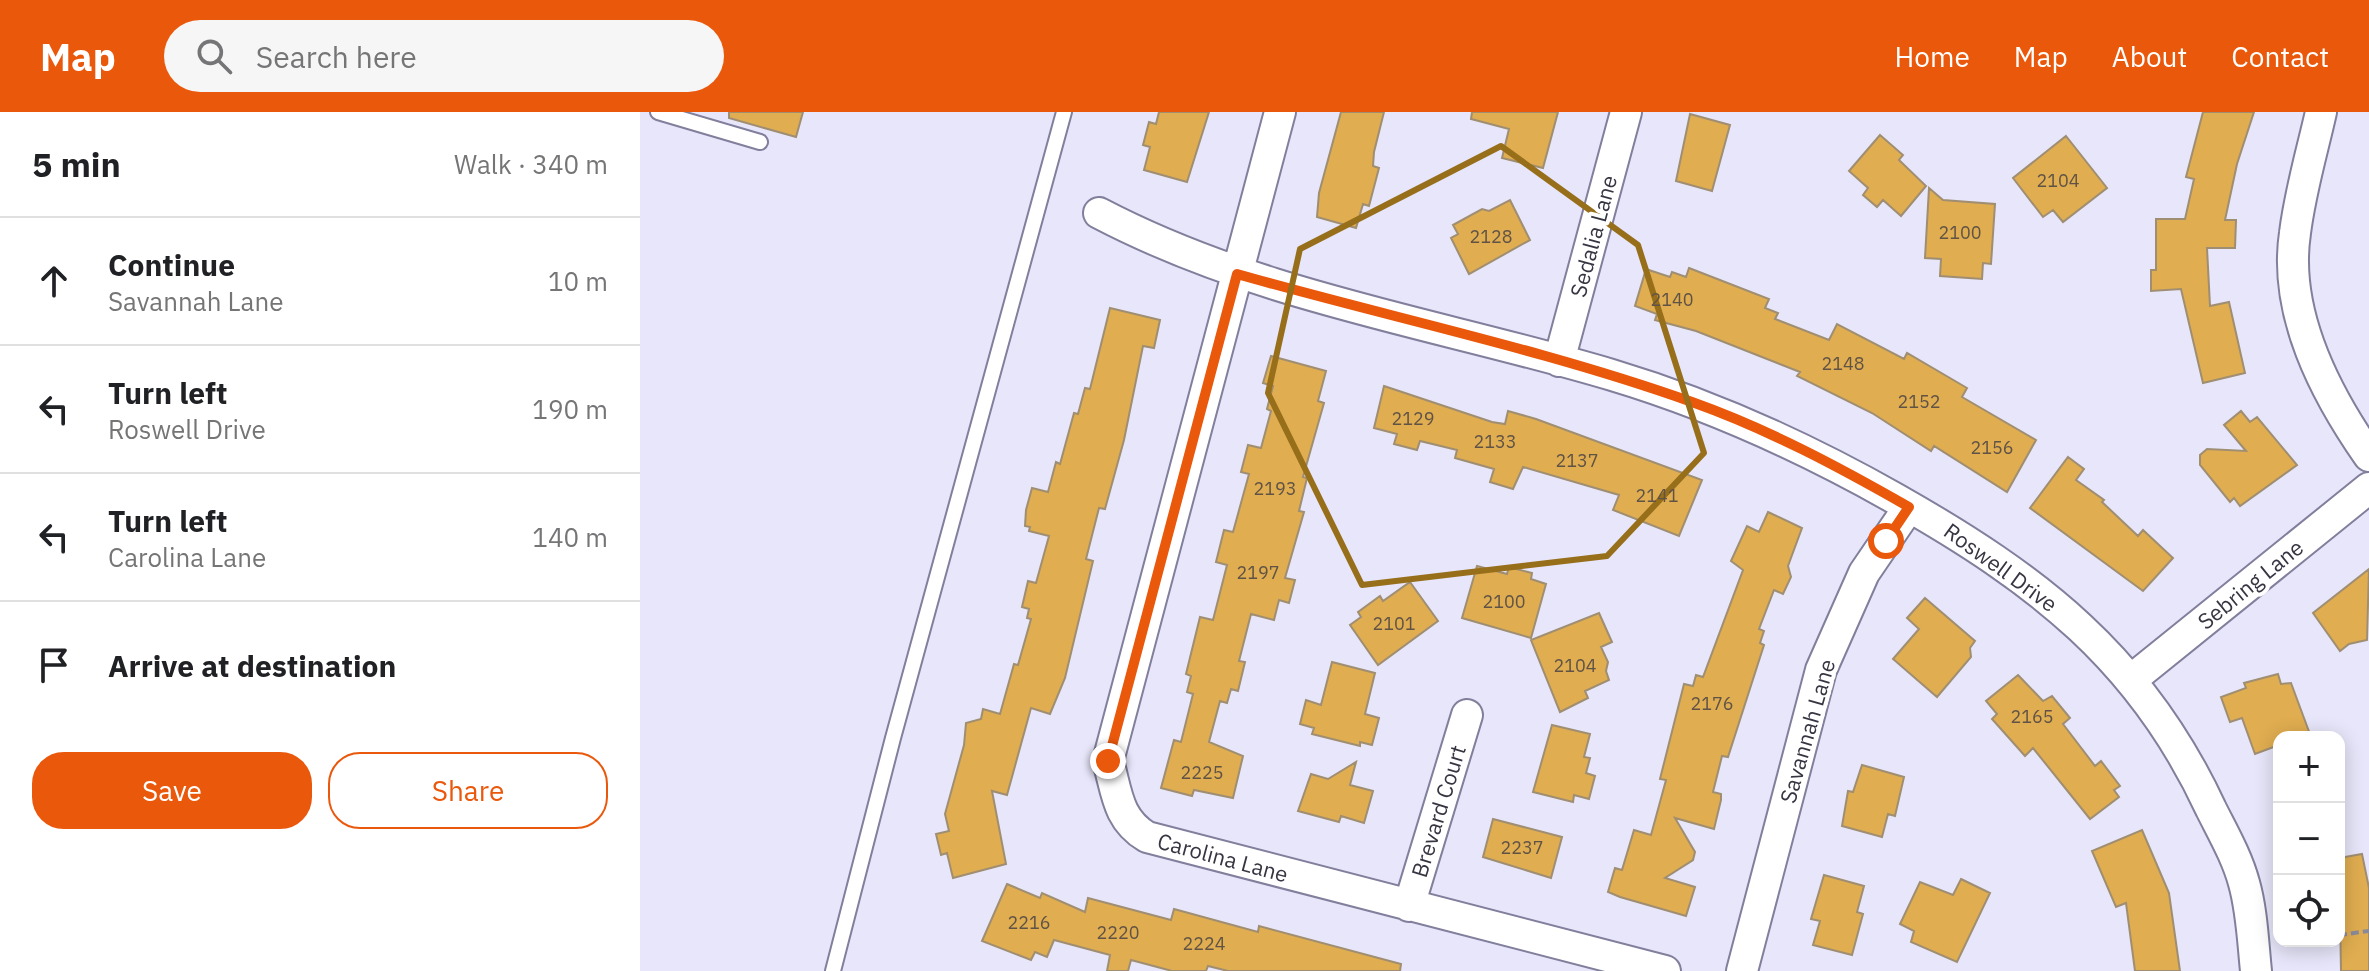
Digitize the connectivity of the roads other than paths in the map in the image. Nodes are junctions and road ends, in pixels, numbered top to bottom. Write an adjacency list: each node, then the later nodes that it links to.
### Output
1 (658, 112): 6 (lane)
2 (1064, 112): 16 (lane)
3 (1280, 112): 8 (street, Carolina Lane)
4 (1626, 112): 9 (street, Sedalia Lane)
5 (2321, 112): 10 (street)
6 (760, 142)
7 (1099, 213): 8 (street, Roswell Drive)
8 (1237, 274): 9 (street, Roswell Drive); 15 (street, Carolina Lane)
9 (1559, 361): 12 (street, Roswell Drive)
10 (2369, 456)
11 (2369, 488): 13 (street, Sebring Lane)
12 (1909, 507): 13 (street, Roswell Drive); 18 (street, Savannah Lane)
13 (2131, 680): 19 (street, Roswell Drive)
14 (1467, 715): 15 (street, Brevard Court)
15 (1409, 906): 17 (street, Carolina Lane)
16 (833, 971)
17 (1665, 971)
18 (1742, 971)
19 (2256, 971)

